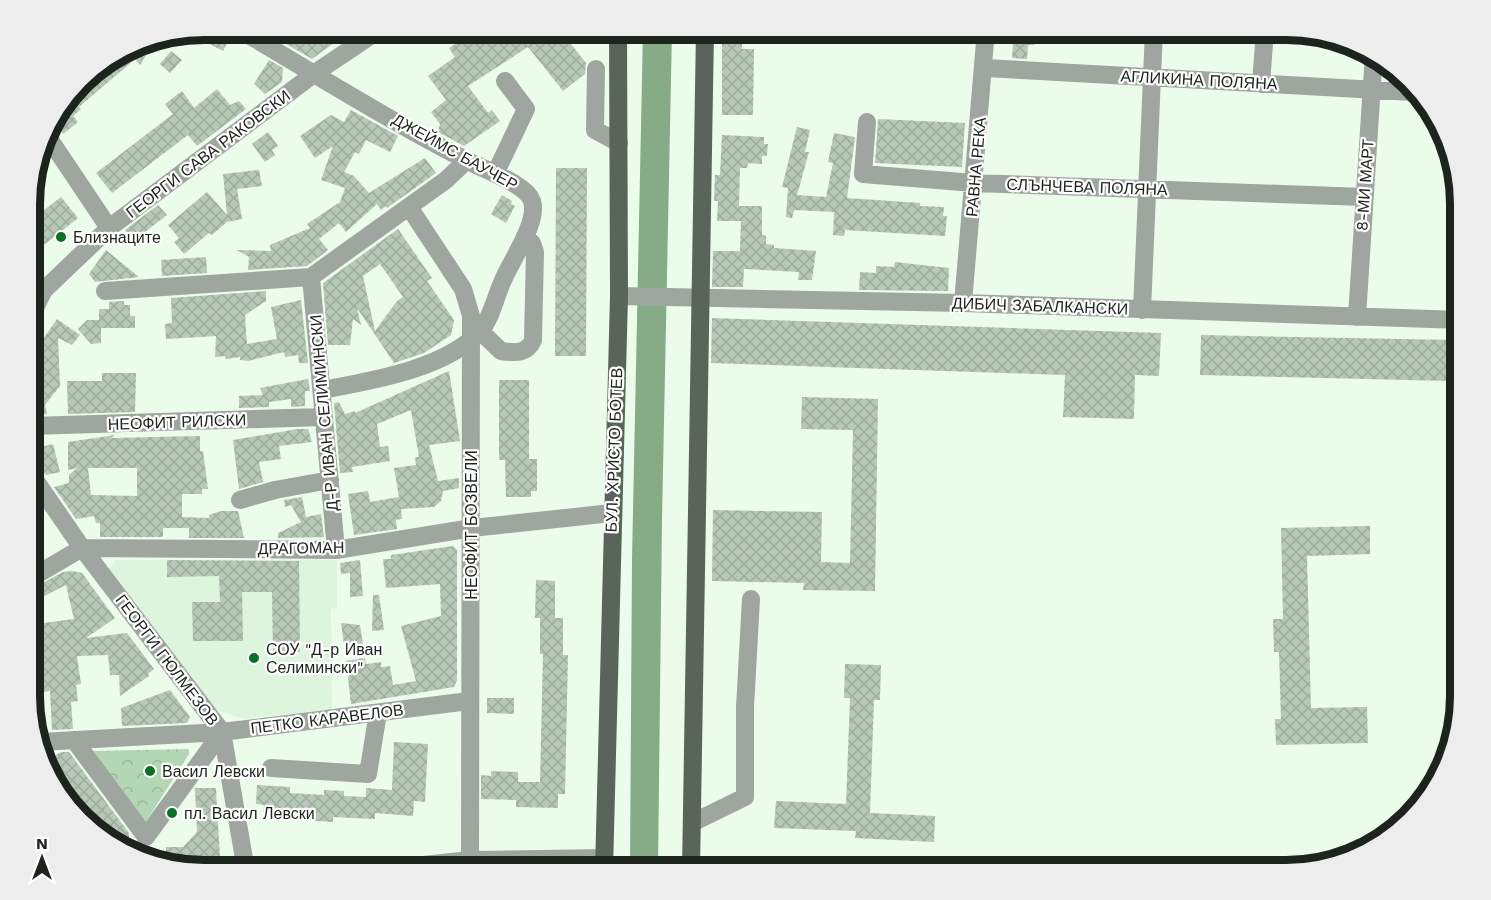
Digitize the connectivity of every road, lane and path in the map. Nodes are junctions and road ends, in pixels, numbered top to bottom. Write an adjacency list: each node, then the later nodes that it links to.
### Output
1 (257, 40): 11 (street, ДЖЕЙМС БАУЧЕР)
2 (365, 40): 11 (street, ГЕОРГИ САВА РАКОВСКИ)
3 (618, 40): 19 (main road, БУЛ. ХРИСТО БОТЕВ)
4 (705, 40): 32 (main road)
5 (986, 40): 9 (street, РАВНА РЕКА)
6 (1154, 40): 12 (street)
7 (1264, 40): 14 (street)
8 (1373, 65): 15 (street, 8-МИ МАРТ)
9 (985, 68): 12 (street, АГЛИКИНА ПОЛЯНА); 22 (street, РАВНА РЕКА)
10 (596, 69): 19 (street)
11 (315, 73): 20 (street, ДЖЕЙМС БАУЧЕР); 26 (street, ГЕОРГИ САВА РАКОВСКИ)
12 (1152, 78): 14 (street, АГЛИКИНА ПОЛЯНА); 23 (street)
13 (505, 81): 21 (street)
14 (1261, 84): 15 (street, АГЛИКИНА ПОЛЯНА)
15 (1372, 90): 16 (street, АГЛИКИНА ПОЛЯНА); 24 (street, 8-МИ МАРТ)
16 (1406, 92)
17 (867, 122): 22 (street, СЛЪНЧЕВА ПОЛЯНА)
18 (52, 143): 26 (street)
19 (619, 143): 31 (main road, БУЛ. ХРИСТО БОТЕВ)
20 (467, 160): 21 (street, ДЖЕЙМС БАУЧЕР); 25 (street)
21 (495, 174): 27 (street, ДЖЕЙМС БАУЧЕР)
22 (974, 183): 23 (street, СЛЪНЧЕВА ПОЛЯНА); 33 (street, РАВНА РЕКА)
23 (1148, 189): 24 (street, СЛЪНЧЕВА ПОЛЯНА); 34 (street)
24 (1364, 198): 35 (street, 8-МИ МАРТ)
25 (409, 207): 28 (street); 37 (street, НЕОФИТ БОЗВЕЛИ)
26 (110, 228): 29 (street, ГЕОРГИ САВА РАКОВСКИ)
27 (525, 236): 37 (street, ДЖЕЙМС БАУЧЕР); 37 (street)
28 (312, 277): 30 (street); 38 (street, Д-Р ИВАН СЕЛИМИНСКИ)
29 (40, 289)
30 (105, 291)
31 (619, 296): 32 (street, ДИБИЧ ЗАБАЛКАНСКИ); 44 (main road, БУЛ. ХРИСТО БОТЕВ)
32 (700, 297): 33 (street, ДИБИЧ ЗАБАЛКАНСКИ); 56 (main road)
33 (963, 303): 34 (street, ДИБИЧ ЗАБАЛКАНСКИ)
34 (1142, 310): 35 (street, ДИБИЧ ЗАБАЛКАНСКИ)
35 (1357, 317): 36 (street, ДИБИЧ ЗАБАЛКАНСКИ)
36 (1450, 320)
37 (475, 335): 38 (street); 45 (street, НЕОФИТ БОЗВЕЛИ)
38 (322, 390): 39 (street, Д-Р ИВАН СЕЛИМИНСКИ)
39 (323, 417): 40 (street, НЕОФИТ РИЛСКИ); 41 (street, Д-Р ИВАН СЕЛИМИНСКИ)
40 (40, 426)
41 (330, 480): 43 (street); 47 (street, Д-Р ИВАН СЕЛИМИНСКИ)
42 (40, 486): 46 (street, ГЕОРГИ ГЮЛМЕЗОВ)
43 (240, 500)
44 (612, 513): 45 (street, ДРАГОМАН); 60 (main road, БУЛ. ХРИСТО БОТЕВ)
45 (472, 528): 47 (street, ДРАГОМАН); 50 (street, НЕОФИТ БОЗВЕЛИ)
46 (82, 548): 47 (street, ДРАГОМАН); 48 (street); 52 (street, ГЕОРГИ ГЮЛМЕЗОВ)
47 (336, 550)
48 (40, 573)
49 (751, 599): 56 (street)
50 (469, 701): 51 (street, ПЕТКО КАРАВЕЛОВ); 59 (street, НЕОФИТ БОЗВЕЛИ)
51 (378, 713): 52 (street, ПЕТКО КАРАВЕЛОВ); 55 (street)
52 (222, 732): 53 (street, ПЕТКО КАРАВЕЛОВ); 57 (street); 58 (street, ГЕОРГИ ГЮЛМЕЗОВ)
53 (74, 740): 54 (street, ПЕТКО КАРАВЕЛОВ); 57 (street)
54 (47, 742)
55 (271, 768)
56 (692, 823): 61 (main road)
57 (146, 846)
58 (244, 860)
59 (470, 860)
60 (604, 860)
61 (691, 860)

